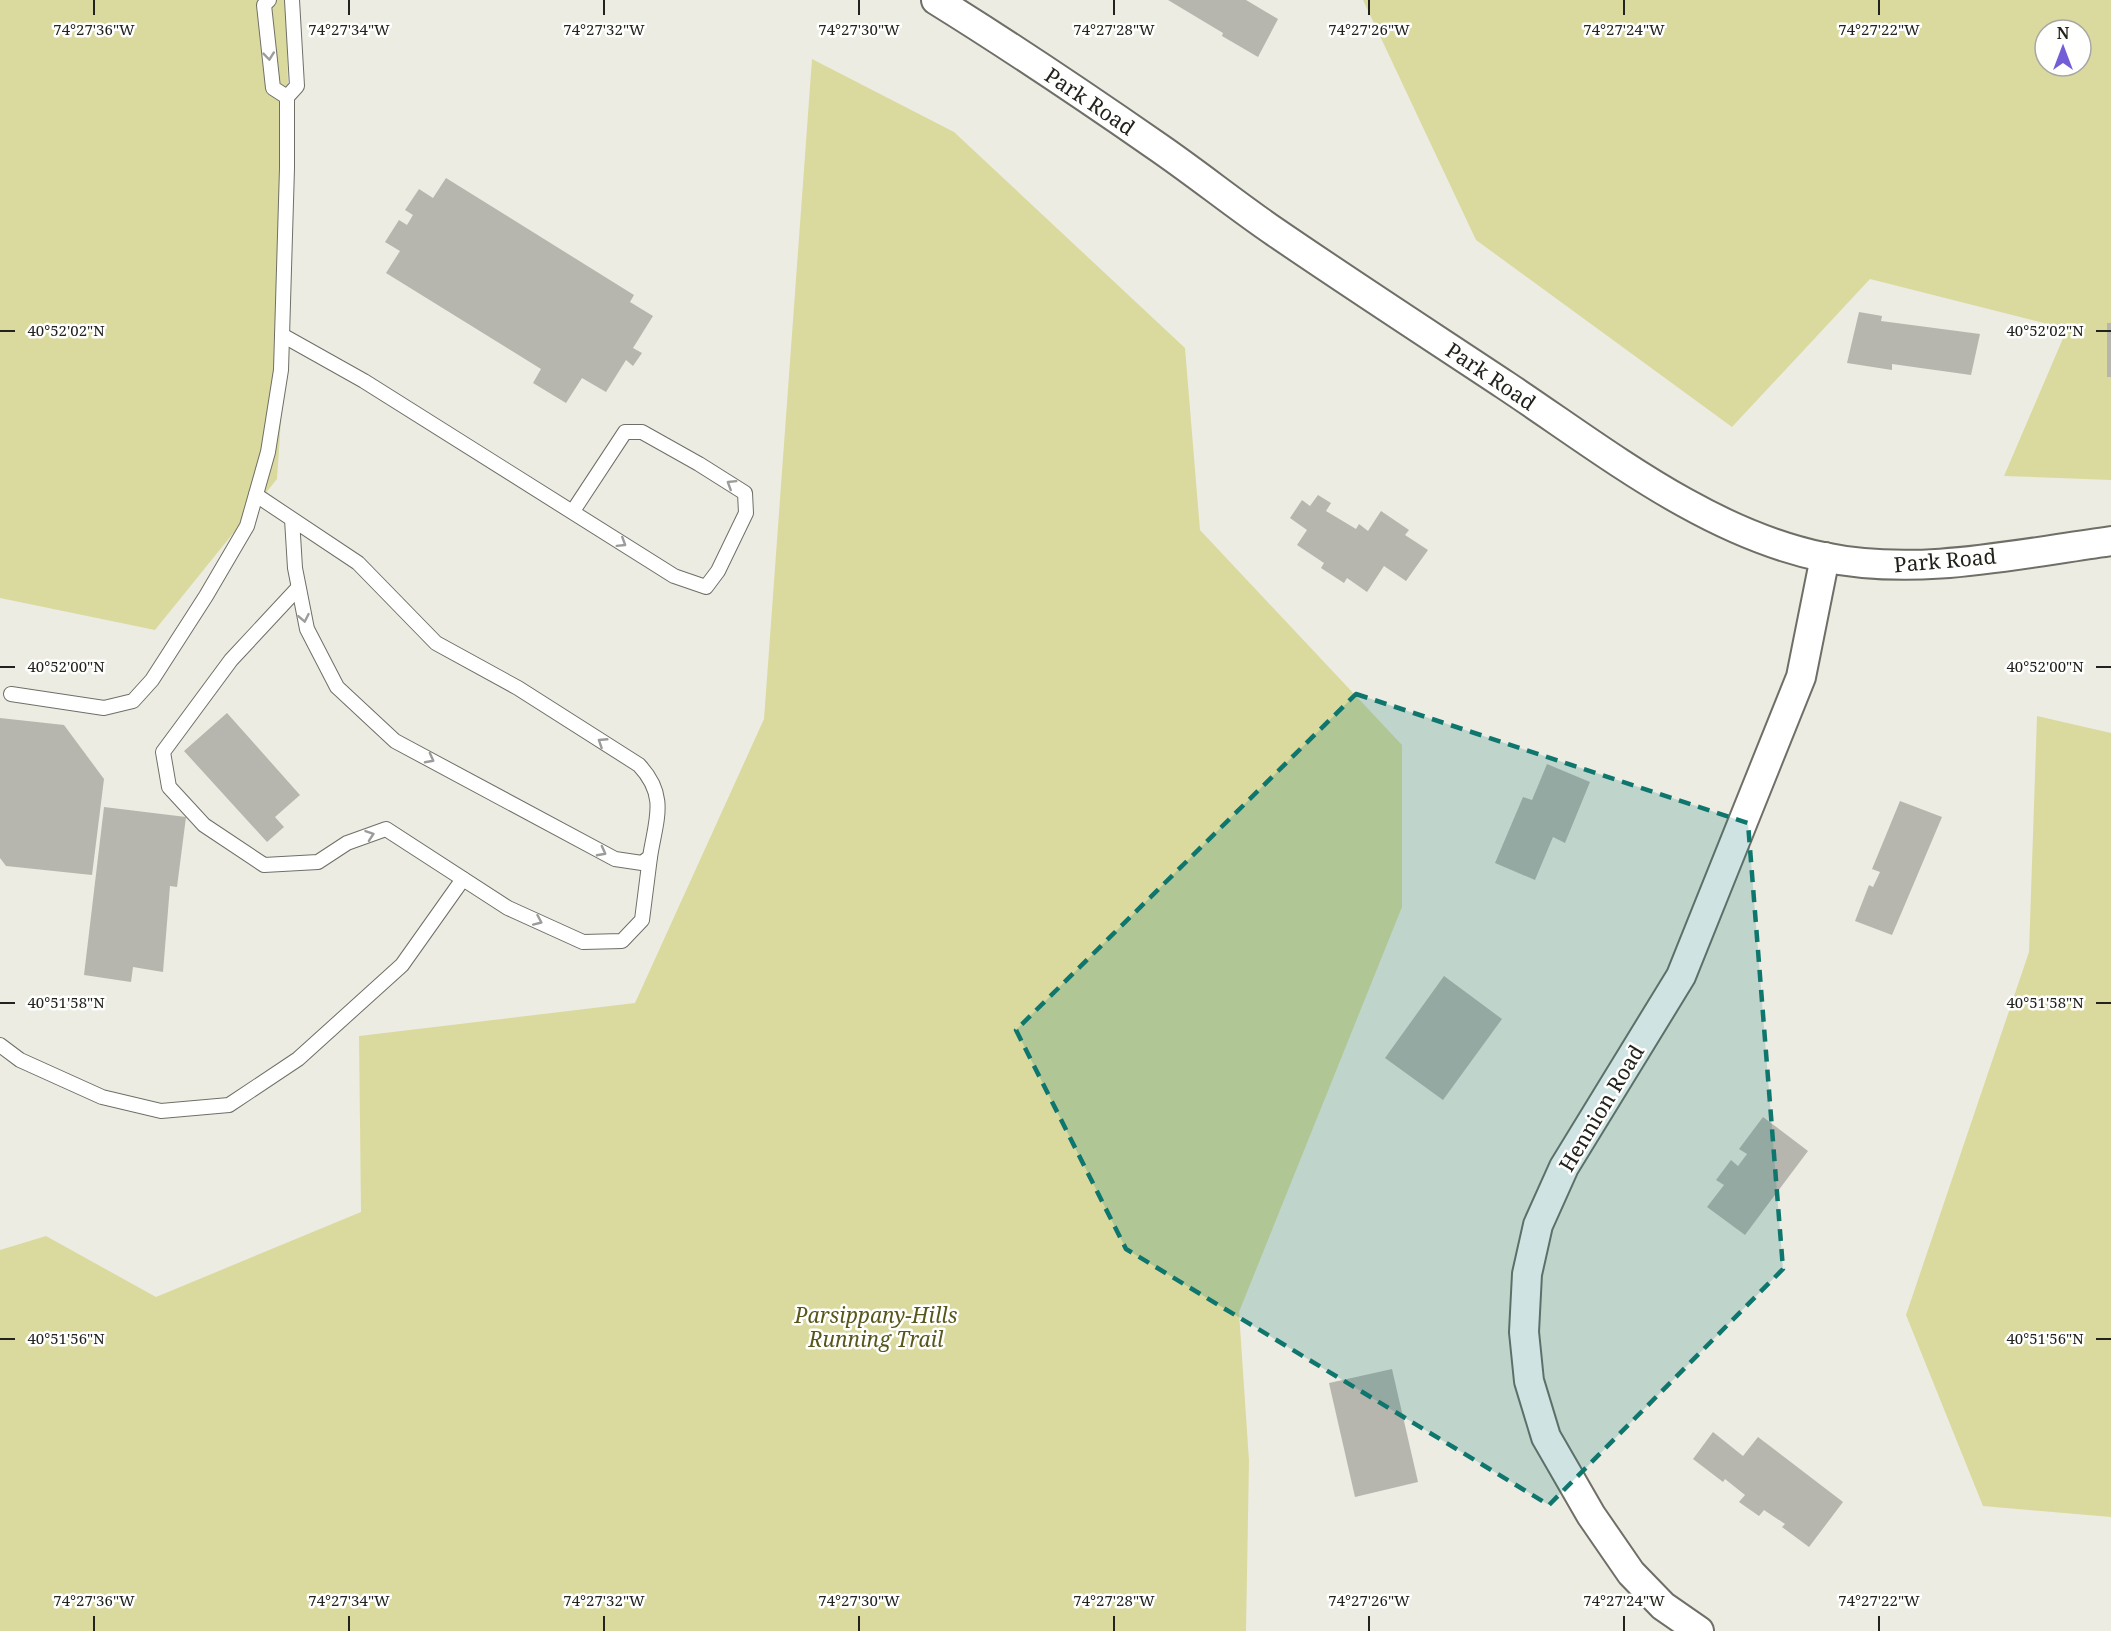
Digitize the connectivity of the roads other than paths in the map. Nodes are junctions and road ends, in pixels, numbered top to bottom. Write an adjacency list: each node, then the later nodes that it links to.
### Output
1 (268, 0): 4 (lane, one-way to 4)
2 (292, 0): 4 (lane)
3 (936, 0): 10 (street, Park Road)
4 (287, 97): 5 (lane)
5 (282, 335): 6 (lane); 7 (lane)
6 (256, 495): 8 (lane); 12 (lane)
7 (573, 512): 7 (lane, one-way to 7)
8 (292, 519): 11 (lane); 13 (lane, one-way to 8)
9 (2111, 541): 10 (street, Park Road)
10 (1825, 557): 16 (street, Hennion Road)
11 (298, 588): 13 (lane, one-way to 13); 14 (lane, one-way to 14)
12 (11, 694)
13 (651, 857): 14 (lane, one-way to 13)
14 (463, 879): 15 (lane)
15 (0, 1045)
16 (1699, 1631)

